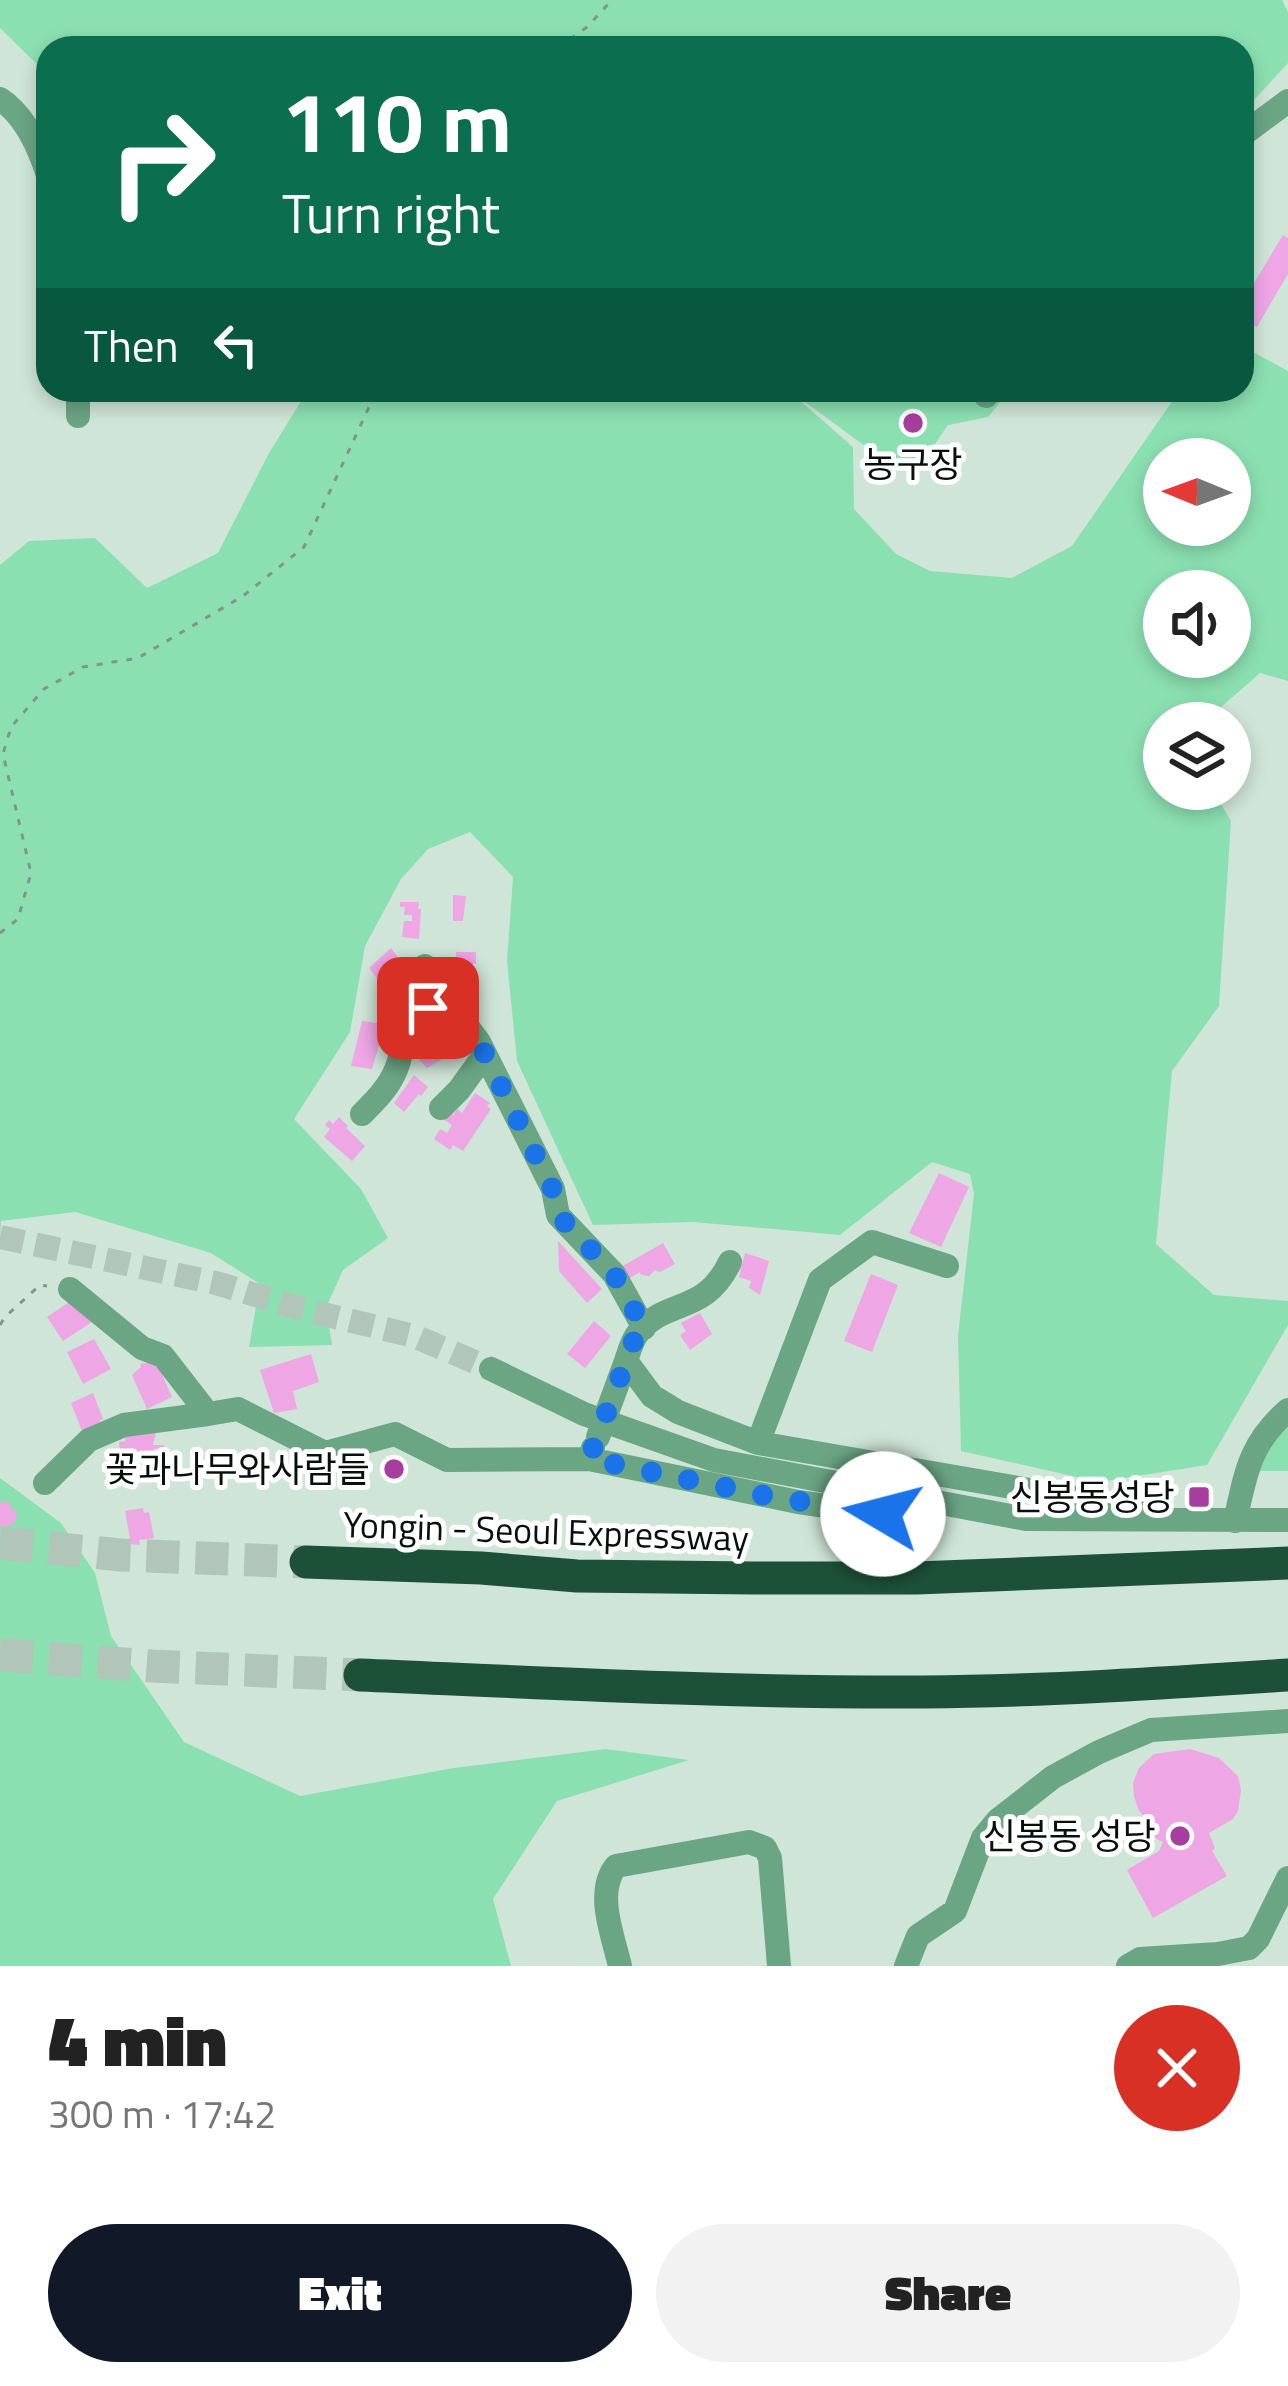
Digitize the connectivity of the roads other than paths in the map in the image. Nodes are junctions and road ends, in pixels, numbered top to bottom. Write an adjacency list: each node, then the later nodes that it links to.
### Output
1 (0, 99): 4 (street)
2 (1288, 101): 3 (street)
3 (1254, 126)
4 (36, 146)
5 (425, 966): 6 (street)
6 (425, 1007): 7 (street); 9 (street)
7 (485, 1054): 8 (street); 13 (street)
8 (441, 1108)
9 (362, 1114)
10 (730, 1262): 13 (street)
11 (947, 1266): 18 (street)
12 (70, 1289): 17 (street)
13 (644, 1328): 15 (street)
14 (491, 1369): 21 (street)
15 (622, 1370): 18 (street); 19 (street, bridge)
16 (1288, 1410): 24 (street)
17 (208, 1414): 19 (street); 20 (street)
18 (758, 1443): 23 (street)
19 (593, 1448): 21 (street)
20 (45, 1484)
21 (954, 1506): 23 (street)
22 (1288, 1520): 24 (street)
23 (1207, 1521): 24 (street)
24 (1235, 1521)
25 (305, 1562): 26 (highway, Yongin - Seoul Expressway)
26 (1288, 1563)
27 (360, 1675): 28 (highway)
28 (1288, 1675)
29 (1288, 1721): 34 (street)
30 (1288, 1877): 35 (street)
31 (620, 1966): 32 (street)
32 (782, 1966): 33 (street)
33 (805, 1966)
34 (906, 1966)
35 (1128, 1966)

